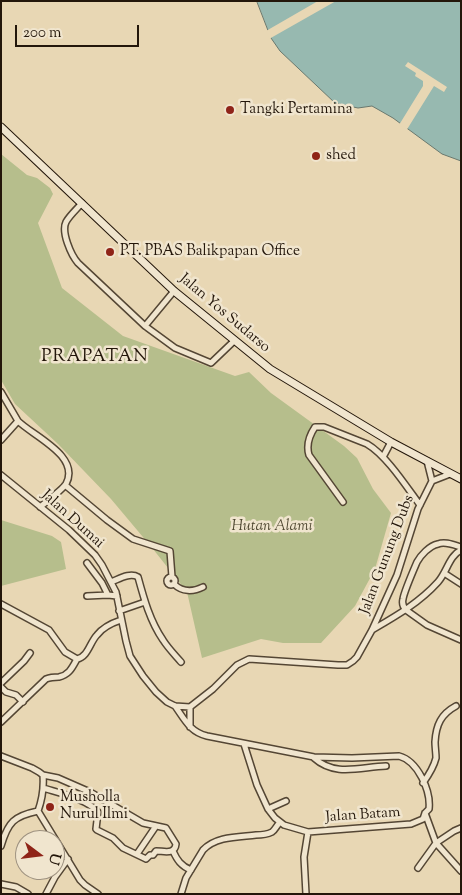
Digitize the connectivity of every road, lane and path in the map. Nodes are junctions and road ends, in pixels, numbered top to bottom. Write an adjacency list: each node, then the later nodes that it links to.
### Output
1 (1, 127): 2 (main road, Jalan Yos Sudarso)
2 (82, 203): 3 (main road, Jalan Yos Sudarso); 4 (street)
3 (174, 291): 4 (street); 5 (main road, Jalan Yos Sudarso)
4 (145, 326): 5 (street)
5 (234, 341): 9 (main road, Jalan Yos Sudarso)
6 (1, 392): 7 (street)
7 (18, 422): 8 (street); 16 (street)
8 (1, 440)
9 (391, 442): 10 (street); 11 (main road, Jalan Yos Sudarso)
10 (383, 457): 17 (street); 18 (street)
11 (427, 461): 12 (main road, Jalan Yos Sudarso); 15 (street)
12 (450, 474): 14 (main road, Jalan Yos Sudarso); 15 (street)
13 (1, 476): 19 (street, Jalan Dumai)
14 (461, 479)
15 (432, 481): 18 (street, Jalan Gunung Dubs)
16 (65, 485): 19 (street); 25 (street)
17 (343, 502)
18 (420, 505): 34 (street, Jalan Gunung Dubs)
19 (40, 507): 23 (street, Jalan Dumai)
20 (461, 549): 22 (street); 31 (street)
21 (87, 563): 26 (street)
22 (444, 573): 24 (street); 31 (street)
23 (111, 582): 28 (street, Jalan Dumai); 29 (street)
24 (461, 584)
25 (204, 587)
26 (108, 595): 27 (street); 28 (street)
27 (88, 596)
28 (117, 596): 32 (street, Jalan Dumai)
29 (145, 602): 32 (street); 38 (street)
30 (1, 604): 37 (street)
31 (406, 610): 34 (street); 35 (street)
32 (119, 611): 33 (street, Jalan Dumai)
33 (121, 620): 37 (street); 41 (street, Jalan Dumai)
34 (372, 630): 43 (street, Jalan Gunung Dubs)
35 (461, 640)
36 (30, 653): 39 (street)
37 (77, 660): 40 (street)
38 (181, 662)
39 (1, 685): 40 (street)
40 (23, 702): 44 (street)
41 (175, 706): 43 (street); 45 (street, Jalan Dumai)
42 (456, 706): 51 (street)
43 (190, 707): 45 (street)
44 (1, 722)
45 (190, 727): 46 (street)
46 (244, 744): 48 (street); 54 (street, Jalan Batam)
47 (1, 756): 50 (street)
48 (314, 757): 49 (street); 51 (street)
49 (386, 766)
50 (45, 776): 52 (street); 59 (street)
51 (423, 783): 56 (street)
52 (45, 789): 55 (street); 66 (street)
53 (286, 800): 54 (street)
54 (268, 809): 57 (street, Jalan Batam)
55 (38, 812): 61 (street); 67 (street)
56 (425, 812): 62 (street, Jalan Batam); 63 (street)
57 (280, 822): 62 (street, Jalan Batam); 69 (street)
58 (1, 826): 61 (street)
59 (156, 826): 65 (street); 66 (street)
60 (461, 828): 63 (street)
61 (8, 829): 64 (street)
62 (308, 832): 76 (street)
63 (436, 843): 68 (street); 70 (street)
64 (2, 844)
65 (173, 851): 66 (street); 69 (street)
66 (137, 854)
67 (68, 859): 73 (street); 74 (street)
68 (418, 868)
69 (191, 870): 75 (street)
70 (461, 870)
71 (1, 884): 72 (street)
72 (28, 894)
73 (46, 894)
74 (98, 894)
75 (181, 894)
76 (306, 894)

